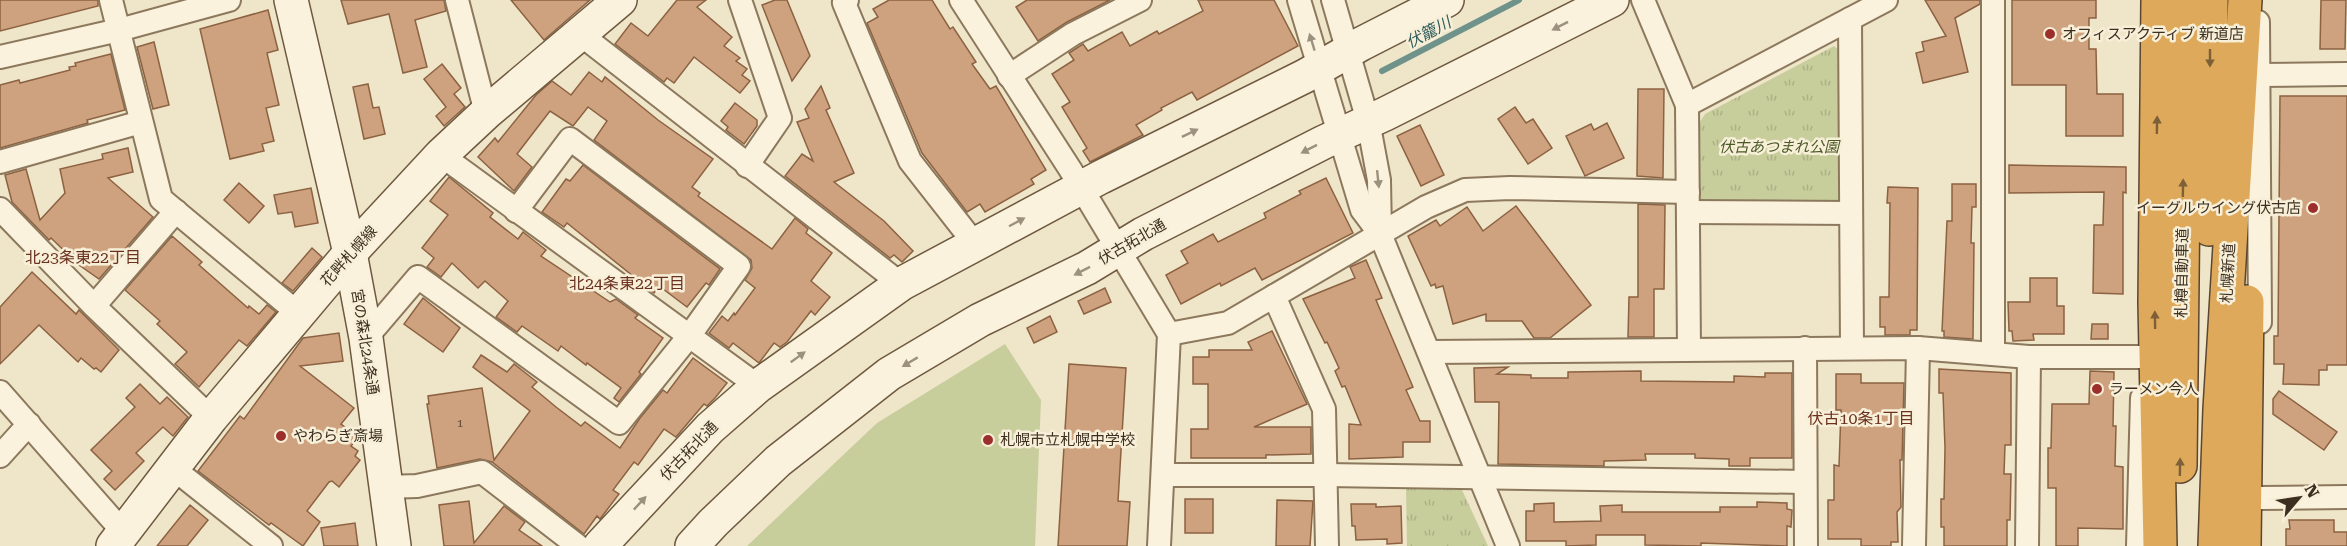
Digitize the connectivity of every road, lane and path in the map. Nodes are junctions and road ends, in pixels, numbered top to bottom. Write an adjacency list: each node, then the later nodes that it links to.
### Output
1 (111, 0): 24 (street)
2 (229, 0): 24 (street)
3 (291, 0): 49 (street, 宮の森北24条通)
4 (457, 0): 33 (street)
5 (620, 0): 25 (street, 花畔札幌線)
6 (740, 0): 39 (street)
7 (848, 0): 47 (street)
8 (961, 0): 30 (street)
9 (1140, 0): 30 (street)
10 (1299, 0): 28 (street, one-way to 10)
11 (1333, 0): 26 (street)
12 (1447, 0): 26 (street, 伏古拓北通)
13 (1612, 0): 34 (street, 伏古拓北通, one-way to 34)
14 (1643, 0): 32 (street)
15 (1887, 0): 23 (street)
16 (1993, 0): 62 (street)
17 (2158, 0): 64 (highway, one-way to 17)
18 (2185, 0): 92 (highway, 札樽自動車道, one-way to 18)
19 (2211, 0): 93 (highway, 札樽自動車道, one-way to 93)
20 (2245, 0): 94 (highway, 札幌新道)
21 (2251, 0): 95 (highway)
22 (2258, 0): 31 (street)
23 (1850, 19): 32 (street); 44 (street)
24 (118, 30): 27 (street); 35 (street)
25 (580, 34): 33 (street, 花畔札幌線); 39 (street)
26 (1349, 51): 28 (street, 伏古拓北通); 34 (street)
27 (0, 57)
28 (1319, 68): 36 (street); 40 (street, 伏古拓北通, one-way to 28)
29 (2347, 74): 31 (street)
30 (1009, 75): 40 (street)
31 (2258, 75): 77 (street)
32 (1687, 105): 41 (street)
33 (486, 113): 37 (street, 花畔札幌線)
34 (1368, 121): 36 (street, 伏古拓北通); 46 (street, one-way to 46)
35 (141, 122): 38 (street); 42 (street)
36 (1339, 135): 46 (street); 48 (street, 伏古拓北通, one-way to 48)
37 (441, 155): 43 (street); 49 (street, 花畔札幌線)
38 (0, 162)
39 (747, 165): 50 (street)
40 (1081, 187): 47 (street, 伏古拓北通, one-way to 40); 48 (street)
41 (1688, 202): 44 (street); 46 (street); 60 (street)
42 (176, 211): 52 (street); 53 (street)
43 (516, 211): 55 (street); 55 (street)
44 (1851, 213): 58 (street)
45 (2, 216): 52 (street)
46 (1380, 234): 51 (street); 61 (street)
47 (975, 244): 50 (street, 伏古拓北通)
48 (1119, 250): 54 (street); 83 (street, 伏古拓北通, one-way to 83)
49 (350, 253): 53 (street, 花畔札幌線); 56 (street, 宮の森北24条通)
50 (901, 284): 65 (street, 伏古拓北通, one-way to 50)
51 (1274, 296): 54 (street); 72 (street)
52 (94, 306): 67 (street)
53 (299, 314): 67 (street, 花畔札幌線)
54 (1169, 334): 71 (street)
55 (690, 335): 56 (street); 65 (street)
56 (366, 338): 75 (street, 宮の森北24条通)
57 (1804, 348): 58 (street); 60 (street); 74 (street)
58 (1852, 348): 59 (street)
59 (1918, 348): 62 (street); 88 (street)
60 (1689, 349): 61 (street)
61 (1429, 352): 73 (street)
62 (1993, 354): 63 (street)
63 (2029, 357): 64 (street); 89 (street)
64 (2156, 360): 90 (street); 91 (highway)
65 (758, 386): 82 (street, 伏古拓北通, one-way to 65)
66 (0, 392): 68 (street)
67 (211, 418): 70 (street, 花畔札幌線)
68 (29, 424): 69 (street); 78 (street)
69 (0, 456)
70 (174, 468): 78 (street, 花畔札幌線); 79 (street)
71 (1163, 475): 72 (street); 84 (street)
72 (1326, 475): 73 (street); 85 (street)
73 (1478, 477): 74 (street); 86 (street)
74 (1805, 482): 87 (street)
75 (386, 487): 80 (street, 宮の森北24条通); 81 (street)
76 (2347, 497): 77 (street)
77 (2260, 498): 96 (street)
78 (119, 540)
79 (271, 546)
80 (394, 546)
81 (578, 546)
82 (600, 546)
83 (692, 546)
84 (1159, 546)
85 (1327, 546)
86 (1508, 546)
87 (1806, 546)
88 (1914, 546)
89 (2027, 546)
90 (2138, 546)
91 (2160, 546)
92 (2179, 546)
93 (2207, 546)
94 (2215, 546)
95 (2244, 546)
96 (2260, 546)

